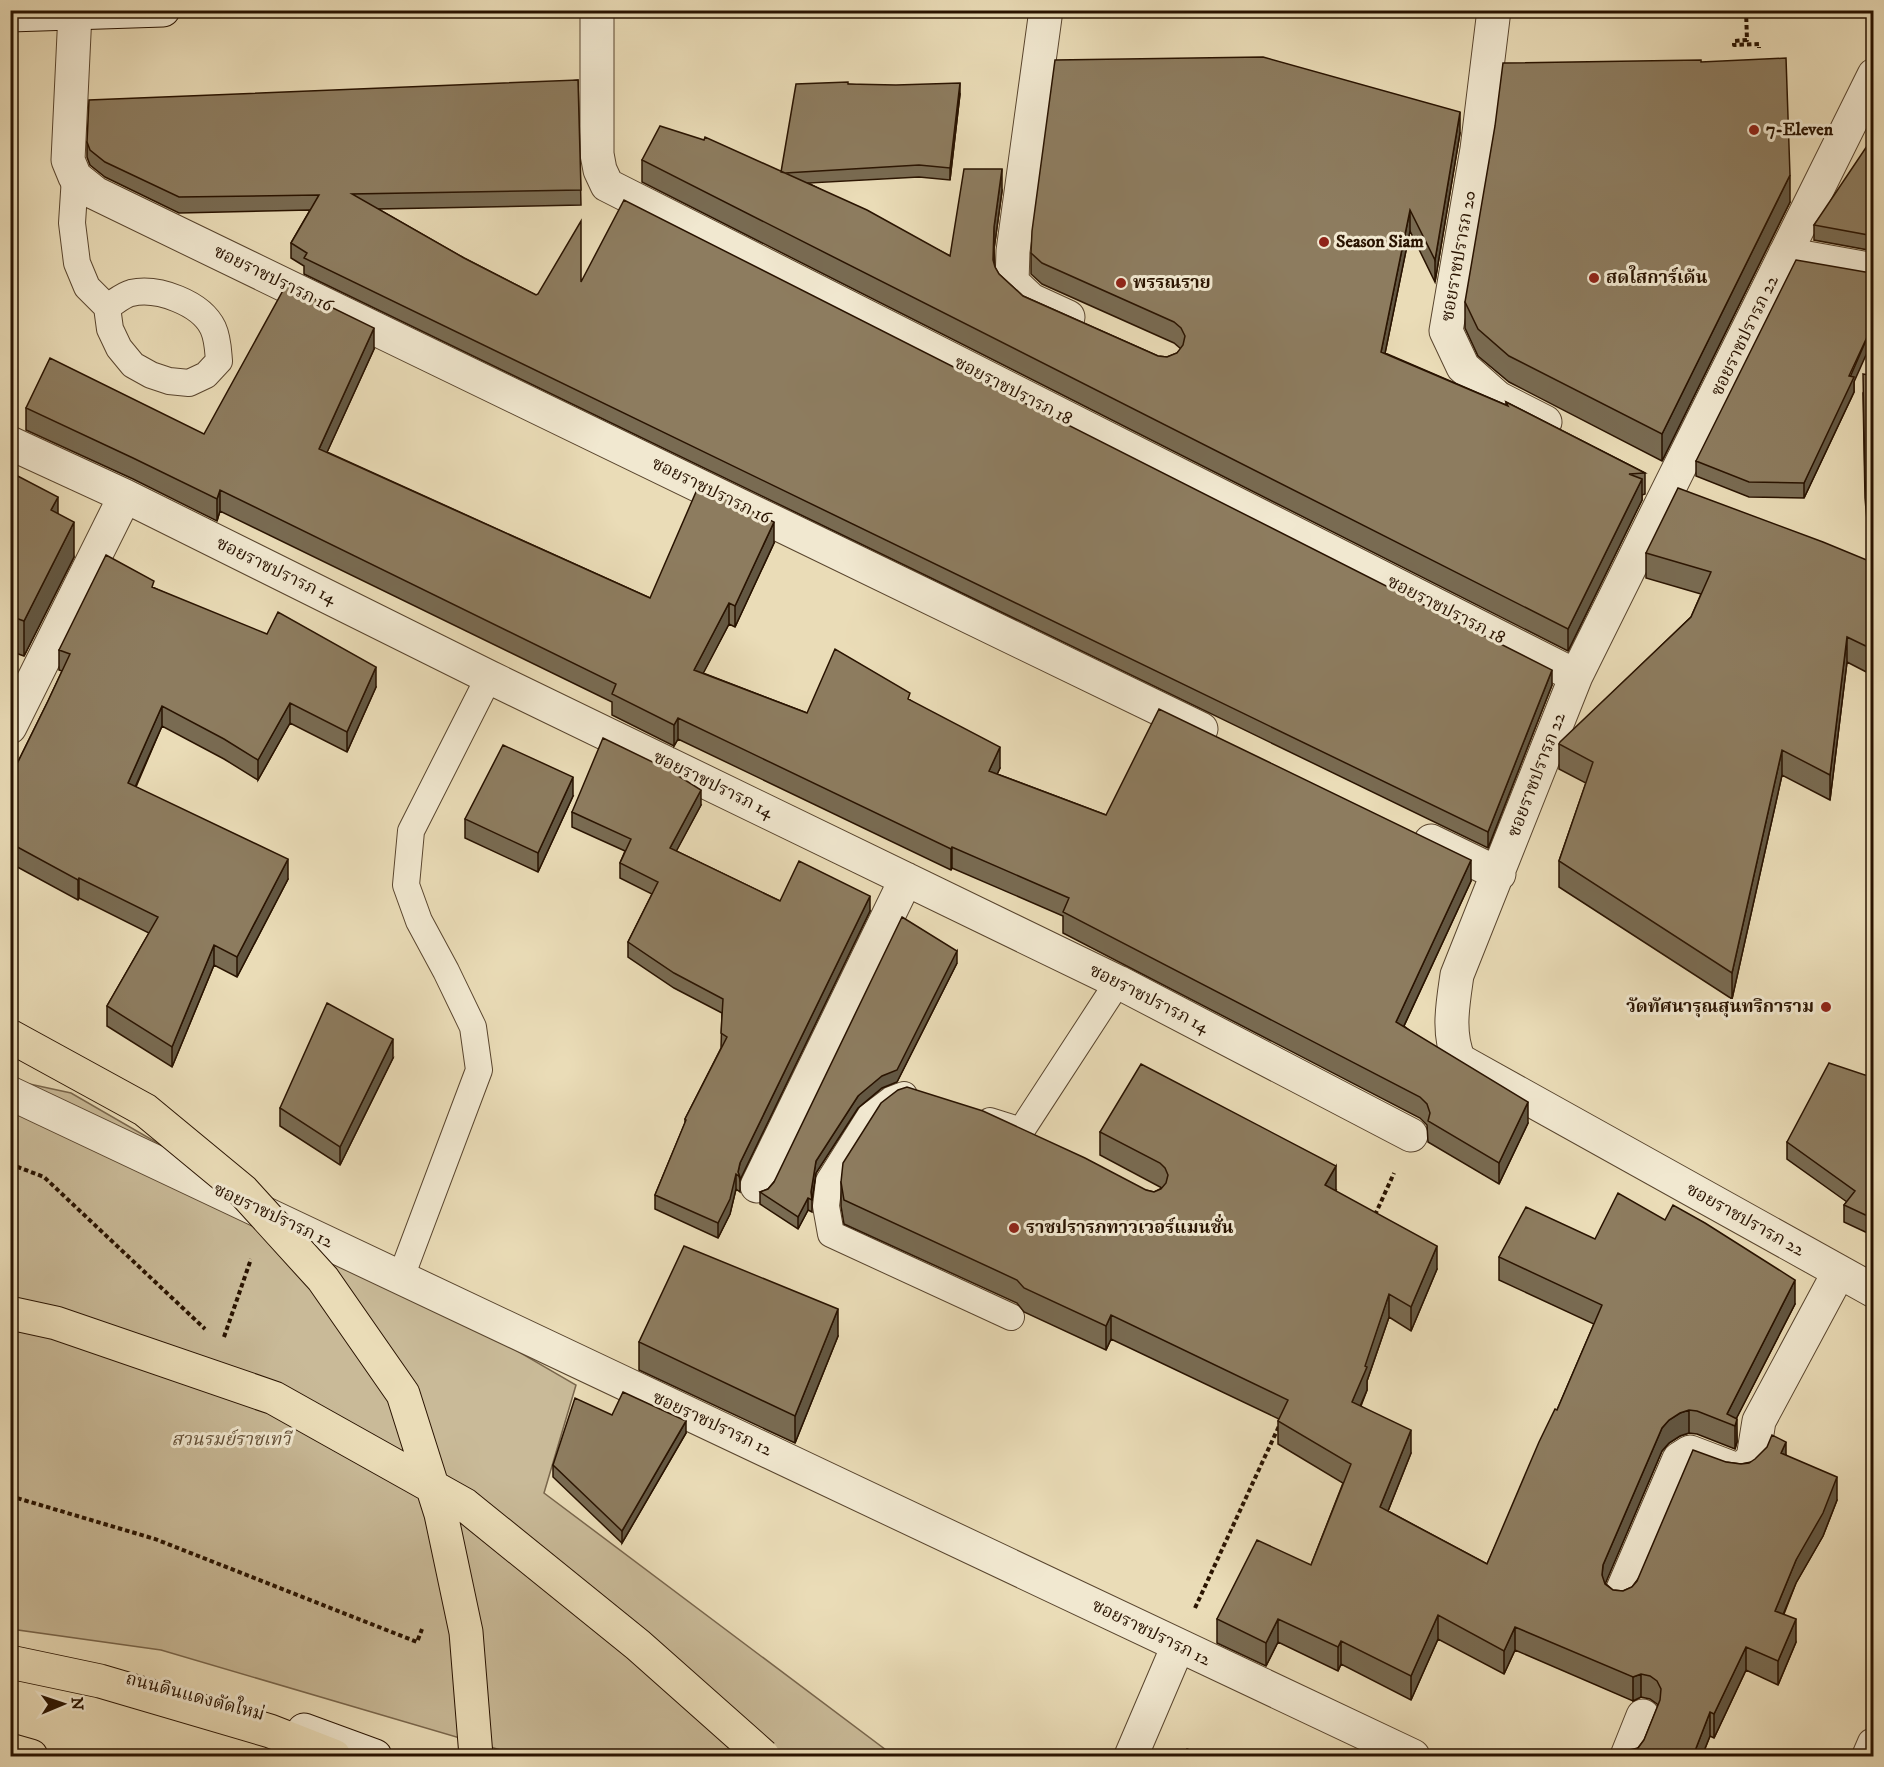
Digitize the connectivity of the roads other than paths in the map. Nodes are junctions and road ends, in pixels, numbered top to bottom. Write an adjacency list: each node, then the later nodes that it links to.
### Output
1 (163, 10): 5 (street)
2 (597, 10): 19 (street, ซอยราชปรารภ 18)
3 (1046, 10): 12 (street)
4 (1494, 10): 13 (street, ซอยราชปรารภ 20)
5 (75, 12): 6 (street); 8 (street)
6 (10, 15)
7 (1874, 75): 9 (street, ซอยราชปรารภ 22)
8 (75, 177): 11 (lane); 22 (street, ซอยราชปรารภ 16)
9 (1785, 254): 10 (street); 16 (street, ซอยราชปรารภ 22)
10 (1874, 270)
11 (107, 307)
12 (1093, 328)
13 (1569, 434)
14 (10, 443): 17 (street, ซอยราชปรารภ 14)
15 (1640, 471): 16 (street)
16 (1670, 486): 18 (street); 19 (street, ซอยราชปรารภ 22)
17 (125, 496): 20 (street, ซอยราชปรารภ 14); 21 (street)
18 (1702, 499)
19 (1576, 676): 24 (street, ซอยราชปรารภ 22)
20 (489, 677): 25 (street, ซอยราชปรารภ 14); 34 (lane)
21 (10, 727)
22 (1231, 744)
23 (1402, 827): 24 (street)
24 (1499, 874): 33 (street, ซอยราชปรารภ 22)
25 (906, 879): 26 (street, ซอยราชปรารภ 14); 32 (street)
26 (1118, 982): 30 (lane); 31 (street, ซอยราชปรารภ 14)
27 (10, 1036): 47 (highway, bridge)
28 (10, 1093): 34 (street, ซอยราชปรารภ 12)
29 (927, 1101): 37 (lane)
30 (969, 1114)
31 (1411, 1135)
32 (757, 1186)
33 (1839, 1272): 35 (street, ซอยราชปรารภ 22); 38 (street)
34 (401, 1277): 39 (street, ซอยราชปรารภ 12)
35 (1874, 1291)
36 (10, 1312): 48 (highway, bridge)
37 (1011, 1317)
38 (1620, 1596)
39 (1178, 1646): 49 (street); 50 (street, ซอยราชปรารภ 12)
40 (10, 1649): 46 (street, ถนนดินแดงตัดใหม่)
41 (10, 1662): 45 (highway)
42 (1643, 1716): 51 (street)
43 (10, 1750): 44 (highway)
44 (31, 1756)
45 (334, 1756)
46 (375, 1756)
47 (477, 1756)
48 (763, 1756)
49 (1131, 1756)
50 (1413, 1756)
51 (1627, 1756)

